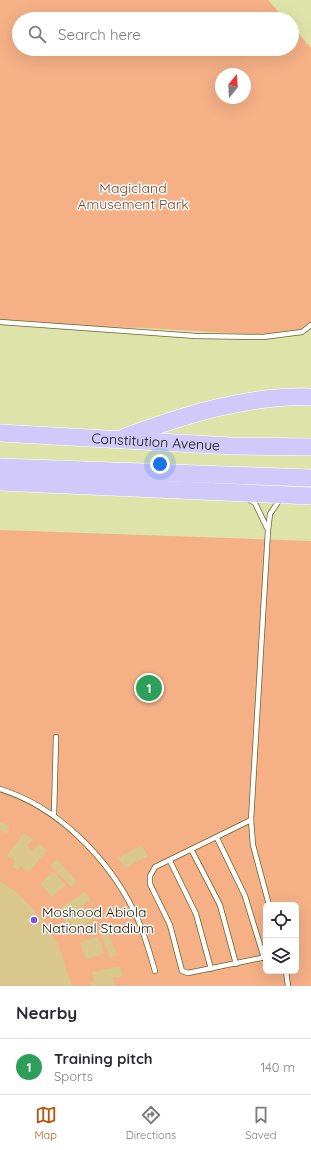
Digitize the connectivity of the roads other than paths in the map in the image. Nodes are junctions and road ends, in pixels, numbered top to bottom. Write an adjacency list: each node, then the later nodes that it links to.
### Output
1 (0, 322): 2 (lane)
2 (311, 326)
3 (303, 396): 5 (highway)
4 (0, 433): 5 (highway, Constitution Avenue)
5 (119, 440): 6 (highway, Constitution Avenue)
6 (311, 447)
7 (0, 467): 8 (highway)
8 (311, 478)
9 (0, 482): 10 (highway)
10 (236, 492): 11 (highway); 13 (lane)
11 (287, 495): 12 (highway); 13 (lane)
12 (311, 496)
13 (268, 530): 17 (lane)
14 (56, 736): 16 (lane)
15 (0, 789): 16 (lane)
16 (54, 815): 26 (lane)
17 (251, 820): 18 (lane); 21 (lane)
18 (217, 838): 19 (lane); 22 (lane)
19 (192, 851): 20 (lane); 24 (lane)
20 (170, 861): 25 (lane); 25 (lane)
21 (268, 902)
22 (263, 951)
23 (263, 957): 24 (lane)
24 (236, 964): 25 (lane)
25 (211, 969)
26 (155, 972)
27 (286, 974): 28 (lane)
28 (288, 986)

